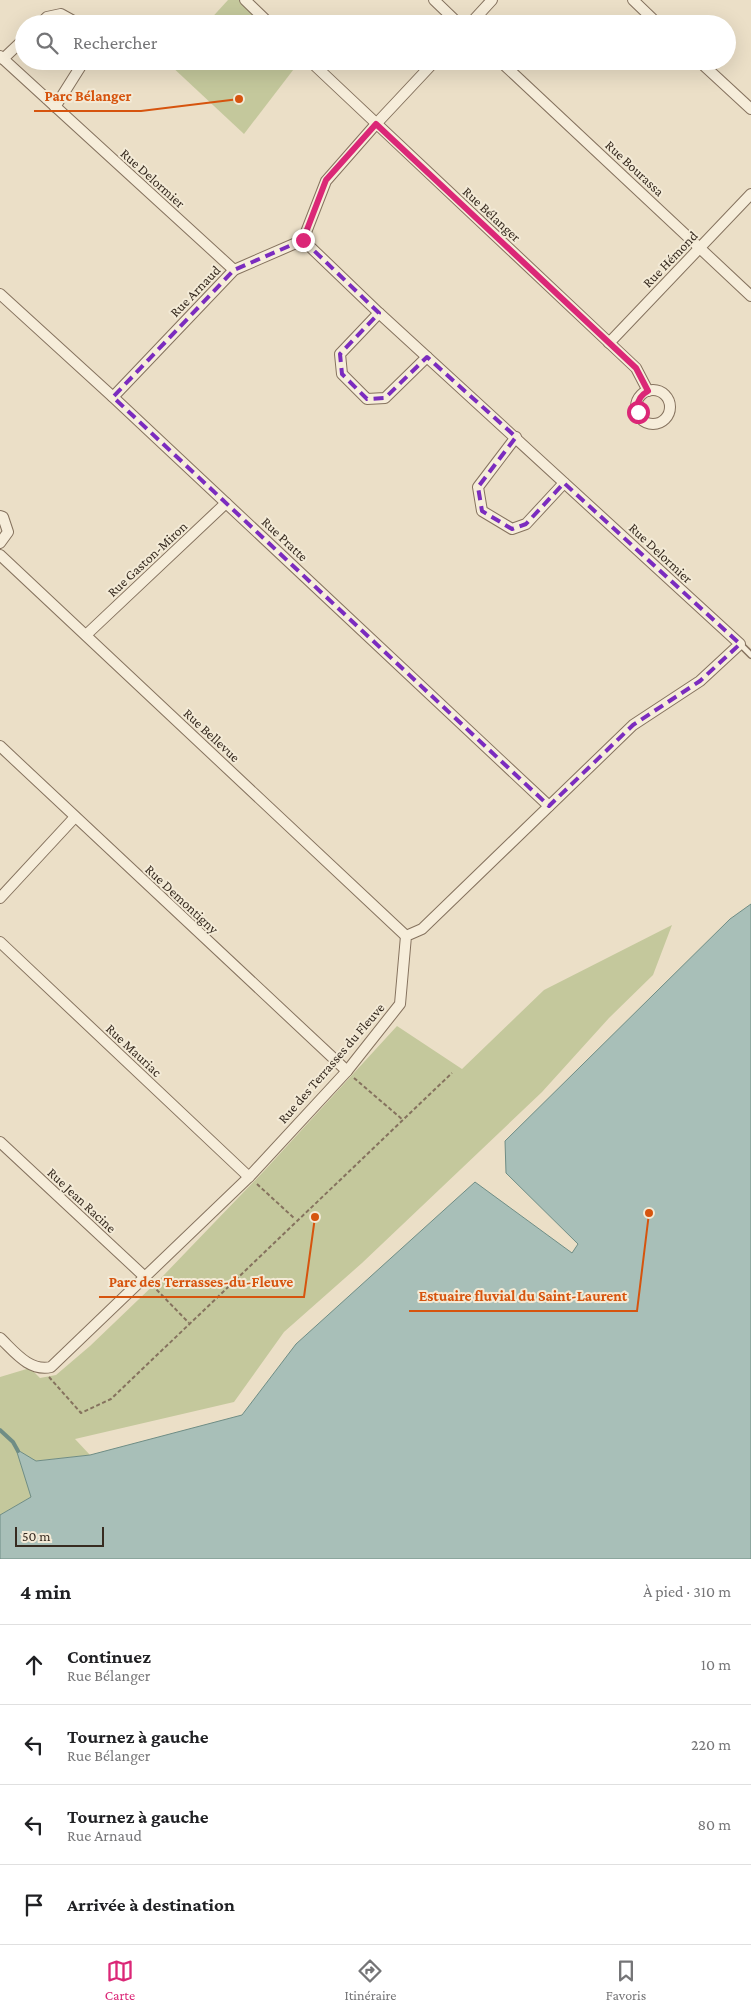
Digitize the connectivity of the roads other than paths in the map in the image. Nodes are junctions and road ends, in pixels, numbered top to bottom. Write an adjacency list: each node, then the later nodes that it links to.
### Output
1 (246, 0): 5 (street)
2 (434, 0): 6 (street)
3 (492, 0): 7 (street)
4 (632, 0): 8 (street)
5 (261, 15)
6 (450, 15)
7 (478, 15)
8 (648, 15)
9 (15, 47): 10 (street, Rue Delormier)
10 (2, 58): 16 (street, Rue Delormier)
11 (78, 70): 16 (street)
12 (319, 70): 18 (street, Rue Bélanger)
13 (427, 70): 18 (street)
14 (510, 70): 21 (street, Rue Bourassa)
15 (709, 70): 17 (street)
16 (55, 107): 22 (street, Rue Delormier)
17 (751, 110)
18 (376, 124): 20 (street); 26 (street, Rue Bélanger)
19 (751, 194): 21 (street, Rue Hémond)
20 (303, 240): 22 (street, Rue Arnaud); 25 (street, Rue Delormier)
21 (700, 247): 24 (street, Rue Bourassa); 26 (street, Rue Hémond)
22 (234, 270): 29 (street, Rue Arnaud)
23 (0, 294): 29 (street, Rue Pratte)
24 (751, 296)
25 (379, 313): 27 (street, Rue Delormier); 27 (street)
26 (609, 343): 28 (street, Rue Bélanger)
27 (427, 357): 30 (street, Rue Delormier)
28 (648, 391)
29 (113, 397): 32 (street, Rue Pratte)
30 (516, 437): 31 (street, Rue Delormier); 31 (street)
31 (564, 483): 37 (street, Rue Delormier)
32 (226, 503): 36 (street, Rue Gaston-Miron); 40 (street, Rue Pratte)
33 (0, 516): 34 (street)
34 (0, 544)
35 (0, 554): 36 (street, Rue Bellevue)
36 (86, 635): 43 (street, Rue Bellevue)
37 (740, 644): 38 (lane); 40 (street)
38 (751, 655)
39 (0, 746): 41 (street, Rue Demontigny)
40 (549, 806): 43 (street)
41 (75, 817): 42 (street); 45 (street, Rue Demontigny)
42 (0, 898)
43 (406, 936): 45 (street, Rue des Terrasses du Fleuve)
44 (0, 942): 47 (street, Rue Mauriac)
45 (347, 1072): 47 (street, Rue des Terrasses du Fleuve)
46 (0, 1142): 48 (street, Rue Jean Racine)
47 (249, 1177): 48 (street, Rue des Terrasses du Fleuve)
48 (146, 1278): 49 (street, Rue des Terrasses du Fleuve)
49 (0, 1338)

